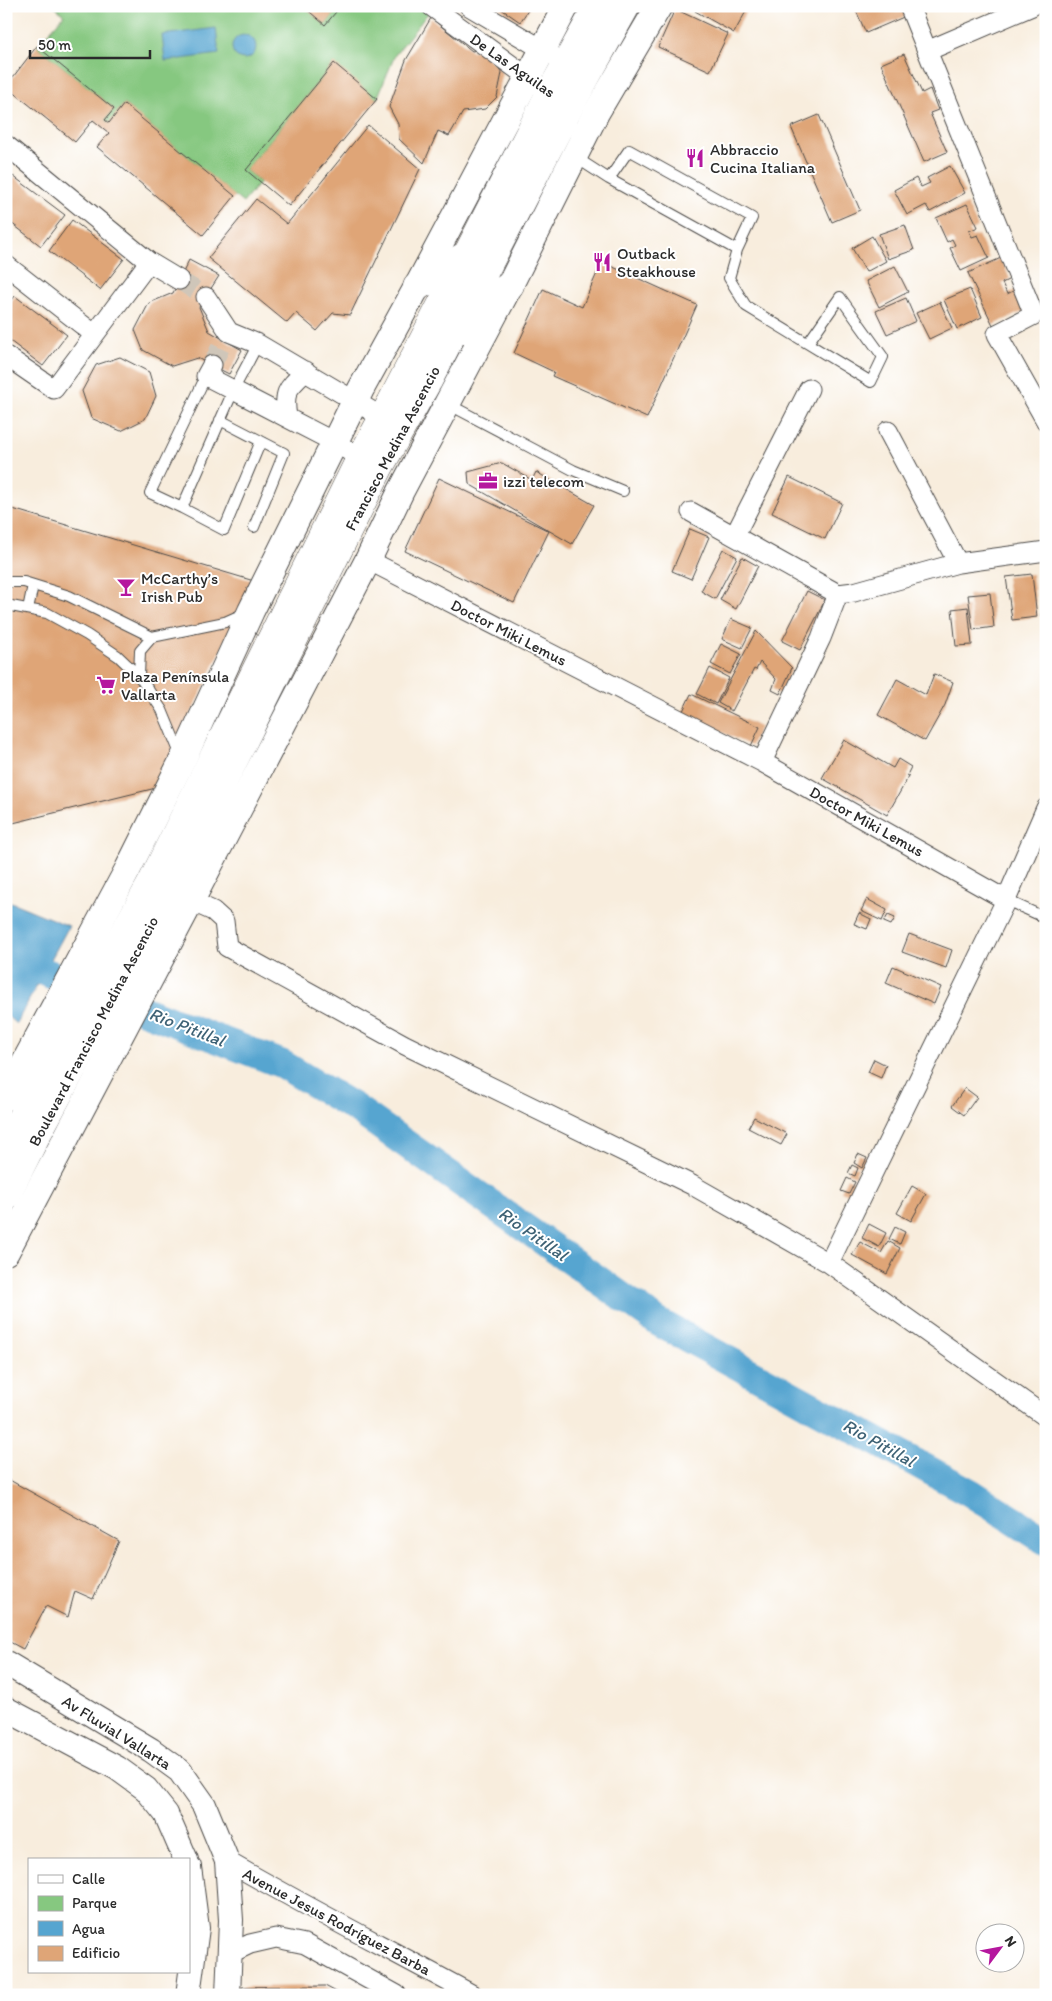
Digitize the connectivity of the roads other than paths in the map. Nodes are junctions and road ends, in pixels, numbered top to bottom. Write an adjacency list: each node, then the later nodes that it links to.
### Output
1 (431, 6): 12 (street, De Las Aguilas)
2 (469, 6): 9 (street, De Las Aguilas)
3 (566, 6): 9 (main road)
4 (598, 6): 11 (highway, Francisco Medina Ascencio)
5 (626, 6): 11 (highway, Francisco Medina Ascencio)
6 (659, 6): 15 (main road)
7 (909, 6): 10 (street)
8 (1032, 6): 10 (street)
9 (542, 49): 11 (street, De Las Aguilas); 12 (main road)
10 (927, 51): 25 (street)
11 (577, 69): 13 (highway, Francisco Medina Ascencio)
12 (527, 78): 13 (street, De Las Aguilas); 23 (main road)
13 (560, 99): 18 (highway, Francisco Medina Ascencio); 32 (highway, Francisco Medina Ascencio)
14 (6, 145): 19 (street)
15 (574, 157): 16 (lane); 22 (main road)
16 (609, 179): 17 (lane); 17 (lane)
17 (737, 250): 27 (lane)
18 (467, 254): 23 (highway); 40 (highway, Francisco Medina Ascencio)
19 (149, 262): 21 (street); 26 (street)
20 (6, 265): 26 (street)
21 (179, 280)
22 (510, 285): 32 (highway); 36 (main road)
23 (417, 287): 35 (main road)
24 (206, 297): 28 (street)
25 (1040, 312): 39 (street)
26 (94, 334): 29 (street)
27 (808, 343): 27 (lane)
28 (258, 344): 31 (street); 34 (lane)
29 (6, 356)
30 (209, 371): 34 (street); 46 (lane)
31 (306, 372): 35 (street); 37 (street)
32 (428, 381): 40 (highway, Francisco Medina Ascencio)
33 (809, 388): 49 (street)
34 (234, 389): 37 (street); 38 (lane)
35 (355, 401): 40 (street); 43 (main road)
36 (448, 404): 45 (lane); 53 (main road)
37 (287, 417): 43 (street)
38 (220, 420): 42 (lane); 46 (lane)
39 (1046, 421)
40 (392, 423): 44 (highway, Francisco Medina Ascencio)
41 (888, 431): 54 (street)
42 (261, 442): 46 (lane); 48 (lane)
43 (334, 442): 44 (street); 60 (main road)
44 (370, 463): 66 (highway, Francisco Medina Ascencio)
45 (623, 491)
46 (182, 508)
47 (691, 512): 49 (street)
48 (254, 527)
49 (735, 535): 57 (street)
50 (1046, 538): 52 (street)
51 (1046, 551): 52 (street)
52 (1025, 554): 54 (street)
53 (368, 560): 64 (street, Doctor Miki Lemus); 66 (main road)
54 (958, 563): 57 (street)
55 (6, 582): 56 (lane)
56 (33, 585): 59 (lane); 61 (lane)
57 (838, 594): 64 (street)
58 (6, 605): 59 (lane)
59 (28, 609): 62 (lane)
60 (251, 610): 61 (lane); 63 (main road)
61 (152, 637): 62 (lane)
62 (138, 676): 63 (lane)
63 (183, 759): 69 (main road)
64 (762, 762): 67 (street, Doctor Miki Lemus)
65 (1046, 808): 67 (street)
66 (175, 896): 69 (highway, Boulevard Francisco Medina Ascencio); 72 (main road); 73 (street)
67 (1006, 900): 68 (lane); 73 (street)
68 (1046, 918)
69 (20, 1118): 70 (highway, Boulevard Francisco Medina Ascencio); 71 (highway, Boulevard Francisco Medina Ascencio)
70 (6, 1145)
71 (6, 1196)
72 (6, 1252)
73 (829, 1263): 74 (street)
74 (1046, 1417)
75 (6, 1663): 78 (street, Av Fluvial Vallarta)
76 (6, 1709): 77 (street, Av Fluvial Vallarta)
77 (185, 1858)
78 (227, 1861): 80 (street, Av Fluvial Vallarta); 84 (street, Avenue Jesus Rodríguez Barba)
79 (190, 1874): 81 (street)
80 (229, 1954): 82 (street, Av Fluvial Vallarta); 83 (street)
81 (188, 1995)
82 (228, 1995)
83 (397, 1995)
84 (473, 1995)

